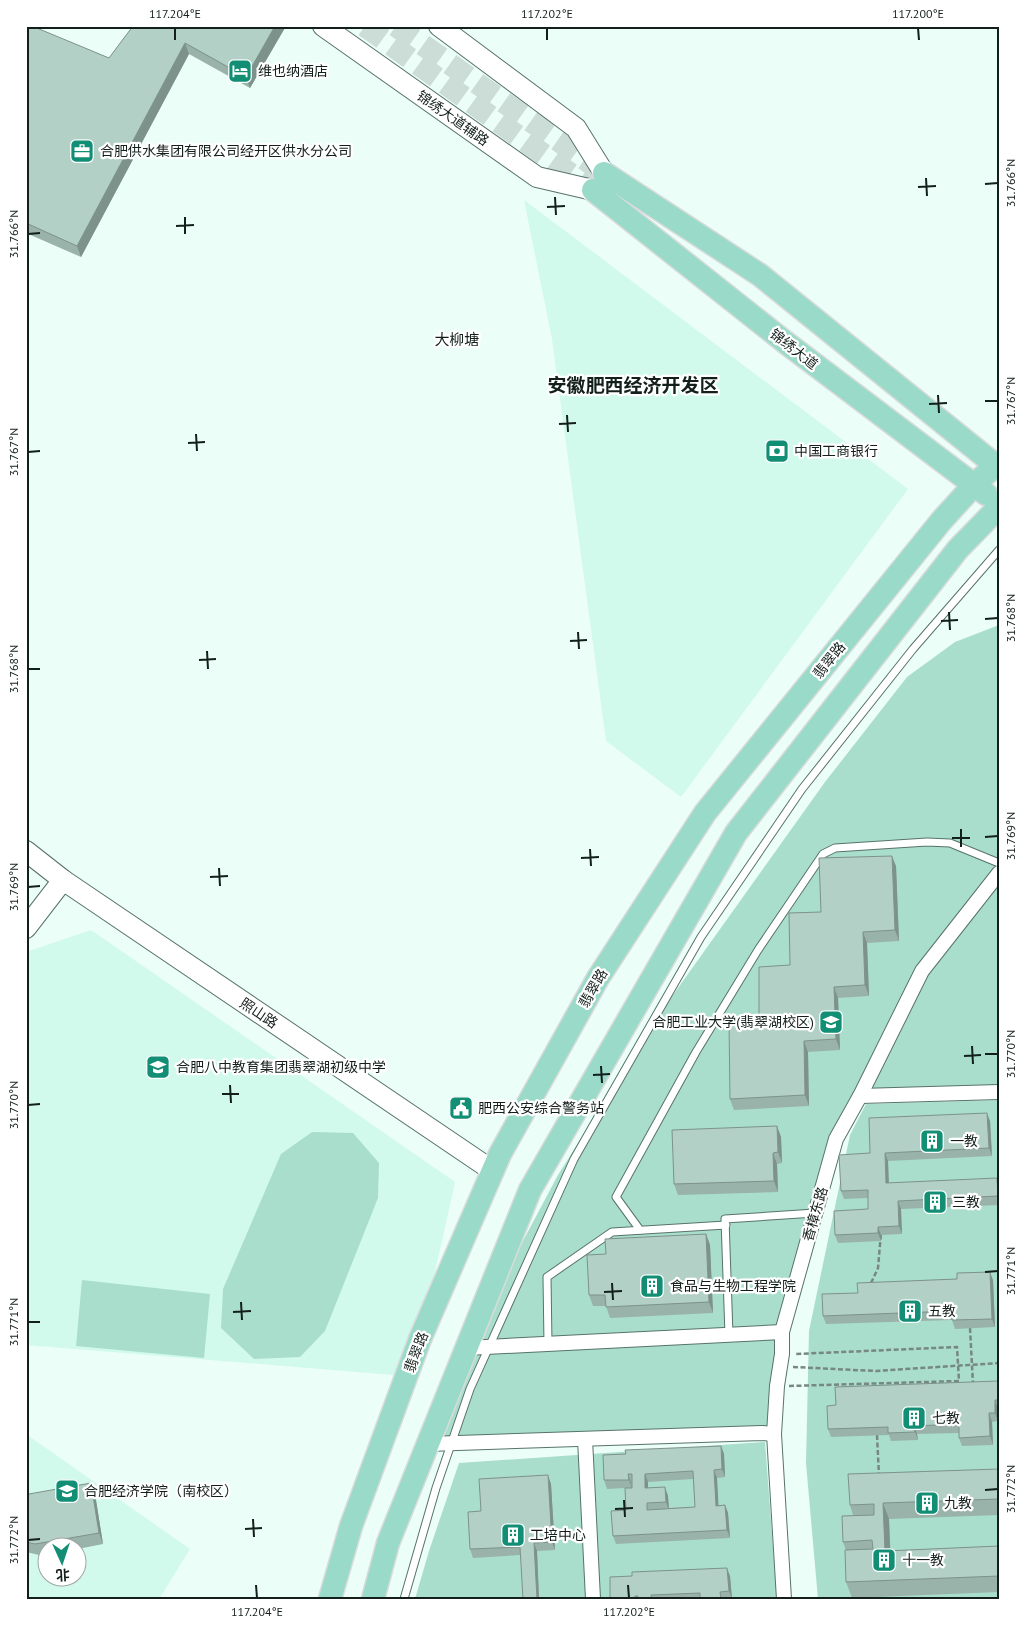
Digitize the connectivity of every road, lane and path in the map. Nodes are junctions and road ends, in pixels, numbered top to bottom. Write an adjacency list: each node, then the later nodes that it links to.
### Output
1 (323, 26): 3 (street, 锦绣大道辅路)
2 (438, 26): 3 (street)
3 (598, 182): 4 (main road); 5 (main road, 锦绣大道)
4 (998, 465): 5 (main road, 翡翠路)
5 (974, 485): 6 (main road, 锦绣大道); 15 (main road, 翡翠路)
6 (999, 505): 26 (main road)
7 (999, 550): 25 (lane)
8 (26, 852): 11 (street, 照山路)
9 (999, 863): 19 (lane)
10 (999, 873): 14 (street, 香樟东路)
11 (63, 880): 12 (street); 15 (street, 照山路)
12 (26, 928)
13 (999, 1092): 14 (street)
14 (860, 1096): 16 (street, 香樟东路)
15 (493, 1171): 38 (main road, 翡翠路)
16 (815, 1213): 17 (lane); 22 (street, 香樟东路)
17 (726, 1226): 19 (lane); 23 (lane)
18 (880, 1226): 20 (path)
19 (640, 1230): 24 (lane)
20 (868, 1290)
21 (969, 1319): 31 (path, bridge)
22 (782, 1332): 23 (street); 27 (street, 香樟东路)
23 (730, 1335): 24 (street)
24 (548, 1344): 25 (street)
25 (489, 1347): 26 (street); 35 (lane)
26 (466, 1348): 36 (main road)
27 (781, 1360): 29 (path); 29 (path); 30 (street, 香樟东路)
28 (999, 1363): 29 (path)
29 (958, 1365): 30 (path)
30 (777, 1386): 32 (street, 香樟东路)
31 (973, 1390)
32 (774, 1434): 34 (street); 42 (street, 香樟东路)
33 (877, 1435): 37 (path)
34 (585, 1439): 35 (street); 41 (street)
35 (451, 1443): 36 (street); 40 (lane)
36 (428, 1444): 39 (main road)
37 (879, 1480)
38 (330, 1599)
39 (373, 1599)
40 (404, 1599)
41 (593, 1599)
42 (784, 1599)

